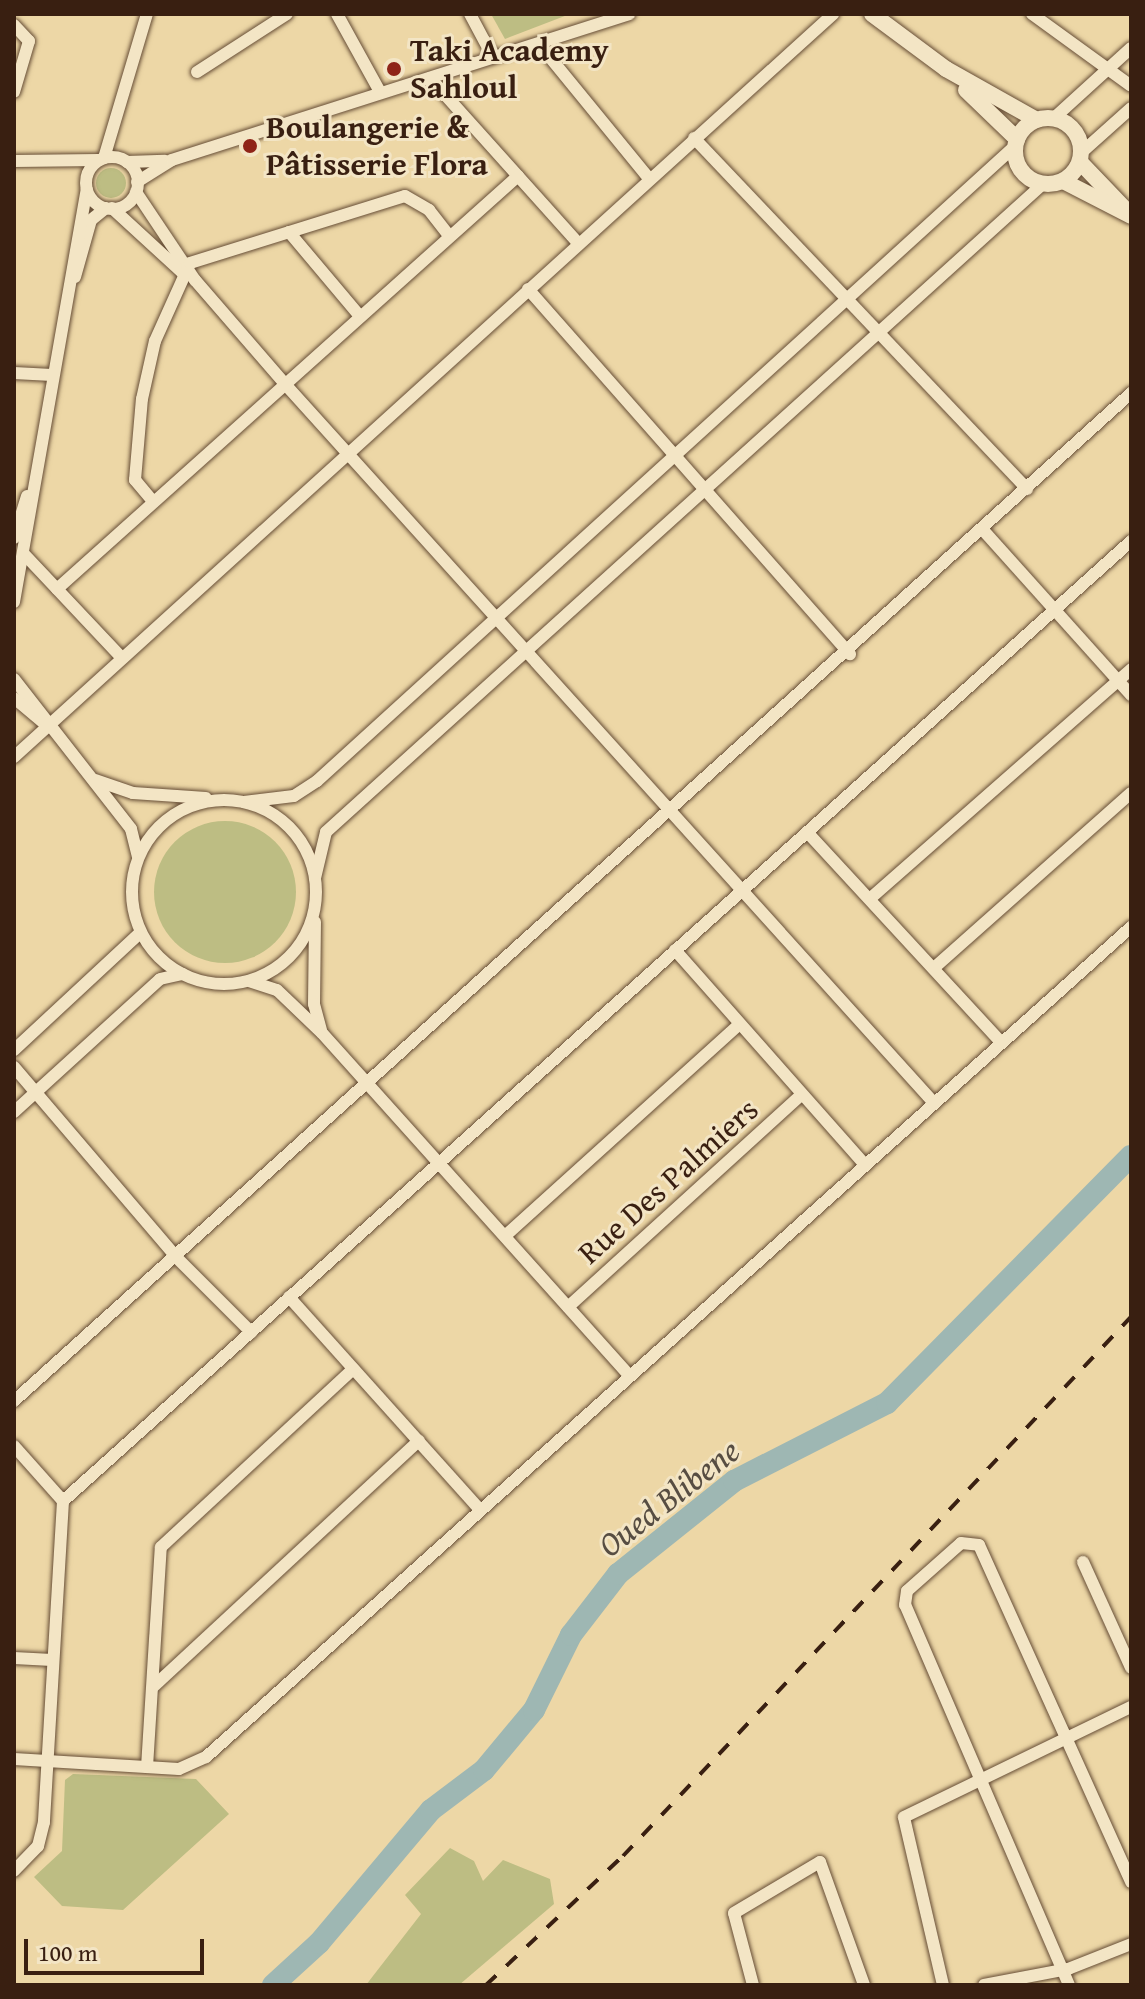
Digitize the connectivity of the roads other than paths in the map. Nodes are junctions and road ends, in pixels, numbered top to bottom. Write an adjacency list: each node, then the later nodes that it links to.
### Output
1 (147, 14): 25 (street)
2 (287, 14): 15 (street)
3 (337, 14): 19 (street)
4 (470, 14): 12 (street)
5 (629, 14): 10 (street)
6 (833, 14): 22 (street)
7 (872, 14): 14 (street)
8 (1032, 14): 13 (street)
9 (14, 25): 18 (street)
10 (539, 44): 12 (street); 31 (street)
11 (1131, 48): 13 (street)
12 (493, 57): 16 (street)
13 (1108, 68): 17 (street); 21 (street)
14 (946, 69): 21 (street); 23 (street)
15 (197, 72)
16 (430, 78): 19 (street); 30 (street)
17 (1131, 86)
18 (14, 92)
19 (380, 92): 26 (street)
20 (1131, 108): 24 (street)
21 (1045, 119): 23 (street); 24 (street)
22 (694, 138): 31 (street); 45 (street)
23 (1016, 142): 33 (street); 45 (street)
24 (1081, 157): 32 (street); 37 (street)
25 (102, 159): 28 (street); 29 (street); 34 (street)
26 (172, 160): 28 (street); 35 (street)
27 (14, 161): 29 (street)
28 (127, 162): 35 (street)
29 (43, 163): 34 (street)
30 (518, 176): 39 (street); 40 (street)
31 (647, 176): 40 (street)
32 (1063, 181): 33 (street); 37 (street)
33 (1044, 183): 48 (street)
34 (86, 186): 36 (street); 46 (street)
35 (136, 187): 36 (street); 41 (street)
36 (109, 208): 42 (street); 46 (street)
37 (1131, 216)
38 (289, 232): 39 (street); 41 (street); 47 (street)
39 (449, 236): 47 (street)
40 (578, 243): 44 (street)
41 (190, 263): 42 (street); 43 (street)
42 (180, 274): 43 (street); 58 (street)
43 (195, 280): 51 (street)
44 (528, 289): 53 (street); 54 (street)
45 (849, 293): 48 (street); 54 (street)
46 (68, 295): 50 (street)
47 (359, 315): 51 (street)
48 (879, 331): 56 (street); 57 (street)
49 (14, 373): 50 (street)
50 (52, 375): 55 (street)
51 (285, 384): 53 (street); 58 (street)
52 (1131, 393): 57 (street)
53 (349, 449): 66 (street); 69 (street)
54 (674, 449): 56 (street); 66 (street)
55 (31, 485): 60 (street); 62 (street)
56 (706, 488): 67 (street); 68 (street)
57 (1027, 489): 59 (street)
58 (151, 499): 63 (street)
59 (983, 530): 65 (street); 68 (street)
60 (14, 538)
61 (1131, 541): 65 (street)
62 (24, 554): 63 (street); 64 (street)
63 (57, 589): 69 (street)
64 (14, 602)
65 (1055, 610): 72 (street); 82 (street)
66 (495, 618): 67 (street); 80 (street)
67 (525, 650): 81 (street); 84 (street)
68 (850, 654): 81 (street)
69 (122, 658): 75 (street)
70 (1131, 669): 72 (street)
71 (14, 679): 75 (street)
72 (1118, 680): 73 (street); 86 (street)
73 (1131, 695)
74 (14, 698): 75 (street)
75 (48, 727): 76 (street); 77 (street)
76 (14, 757)
77 (93, 778): 79 (street); 83 (street)
78 (1131, 793): 91 (street)
79 (221, 800): 80 (street); 83 (street)
80 (244, 802): 84 (street)
81 (668, 814): 85 (street); 99 (street)
82 (807, 832): 85 (street); 86 (street)
83 (138, 857): 89 (street)
84 (315, 878): 87 (street)
85 (740, 892): 90 (street); 102 (street)
86 (873, 896): 91 (street)
87 (315, 911): 93 (street); 95 (street)
88 (1131, 927): 96 (street)
89 (141, 932): 92 (street); 97 (street)
90 (675, 950): 94 (street); 104 (street)
91 (935, 967): 96 (street)
92 (183, 974): 93 (street); 100 (street)
93 (249, 981): 95 (street)
94 (740, 1024): 101 (street); 106 (street)
95 (322, 1033): 99 (street)
96 (1001, 1042): 102 (street)
97 (14, 1050)
98 (14, 1067): 100 (street)
99 (371, 1087): 104 (street); 107 (street)
100 (37, 1091): 103 (street); 107 (street)
101 (802, 1094): 105 (street); 109 (street, Rue Des Palmiers)
102 (934, 1103): 105 (street)
103 (14, 1112)
104 (436, 1160): 106 (street); 108 (street)
105 (865, 1165): 112 (street)
106 (505, 1236): 109 (street)
107 (177, 1258): 110 (street); 113 (street)
108 (289, 1297): 110 (street); 111 (street)
109 (568, 1307): 112 (street)
110 (251, 1332): 116 (street)
111 (353, 1369): 114 (street); 122 (street)
112 (630, 1376): 117 (street)
113 (14, 1401)
114 (419, 1441): 117 (street); 122 (street)
115 (14, 1446): 116 (street)
116 (63, 1501): 120 (street)
117 (480, 1510): 127 (street)
118 (1083, 1562): 121 (street)
119 (14, 1658): 120 (street)
120 (52, 1660): 126 (street)
121 (1131, 1668)
122 (152, 1691): 127 (street)
123 (1131, 1707): 124 (street)
124 (1068, 1735): 128 (street); 128 (street); 130 (street)
125 (14, 1759): 126 (street)
126 (47, 1762): 127 (street); 129 (street)
127 (147, 1767)
128 (981, 1779): 132 (street); 135 (street)
129 (14, 1871)
130 (1131, 1882)
131 (1131, 1944): 132 (street)
132 (1068, 1969): 136 (street); 137 (street)
133 (753, 1985): 134 (street)
134 (864, 1985)
135 (943, 1985)
136 (984, 1985)
137 (1069, 1985)

